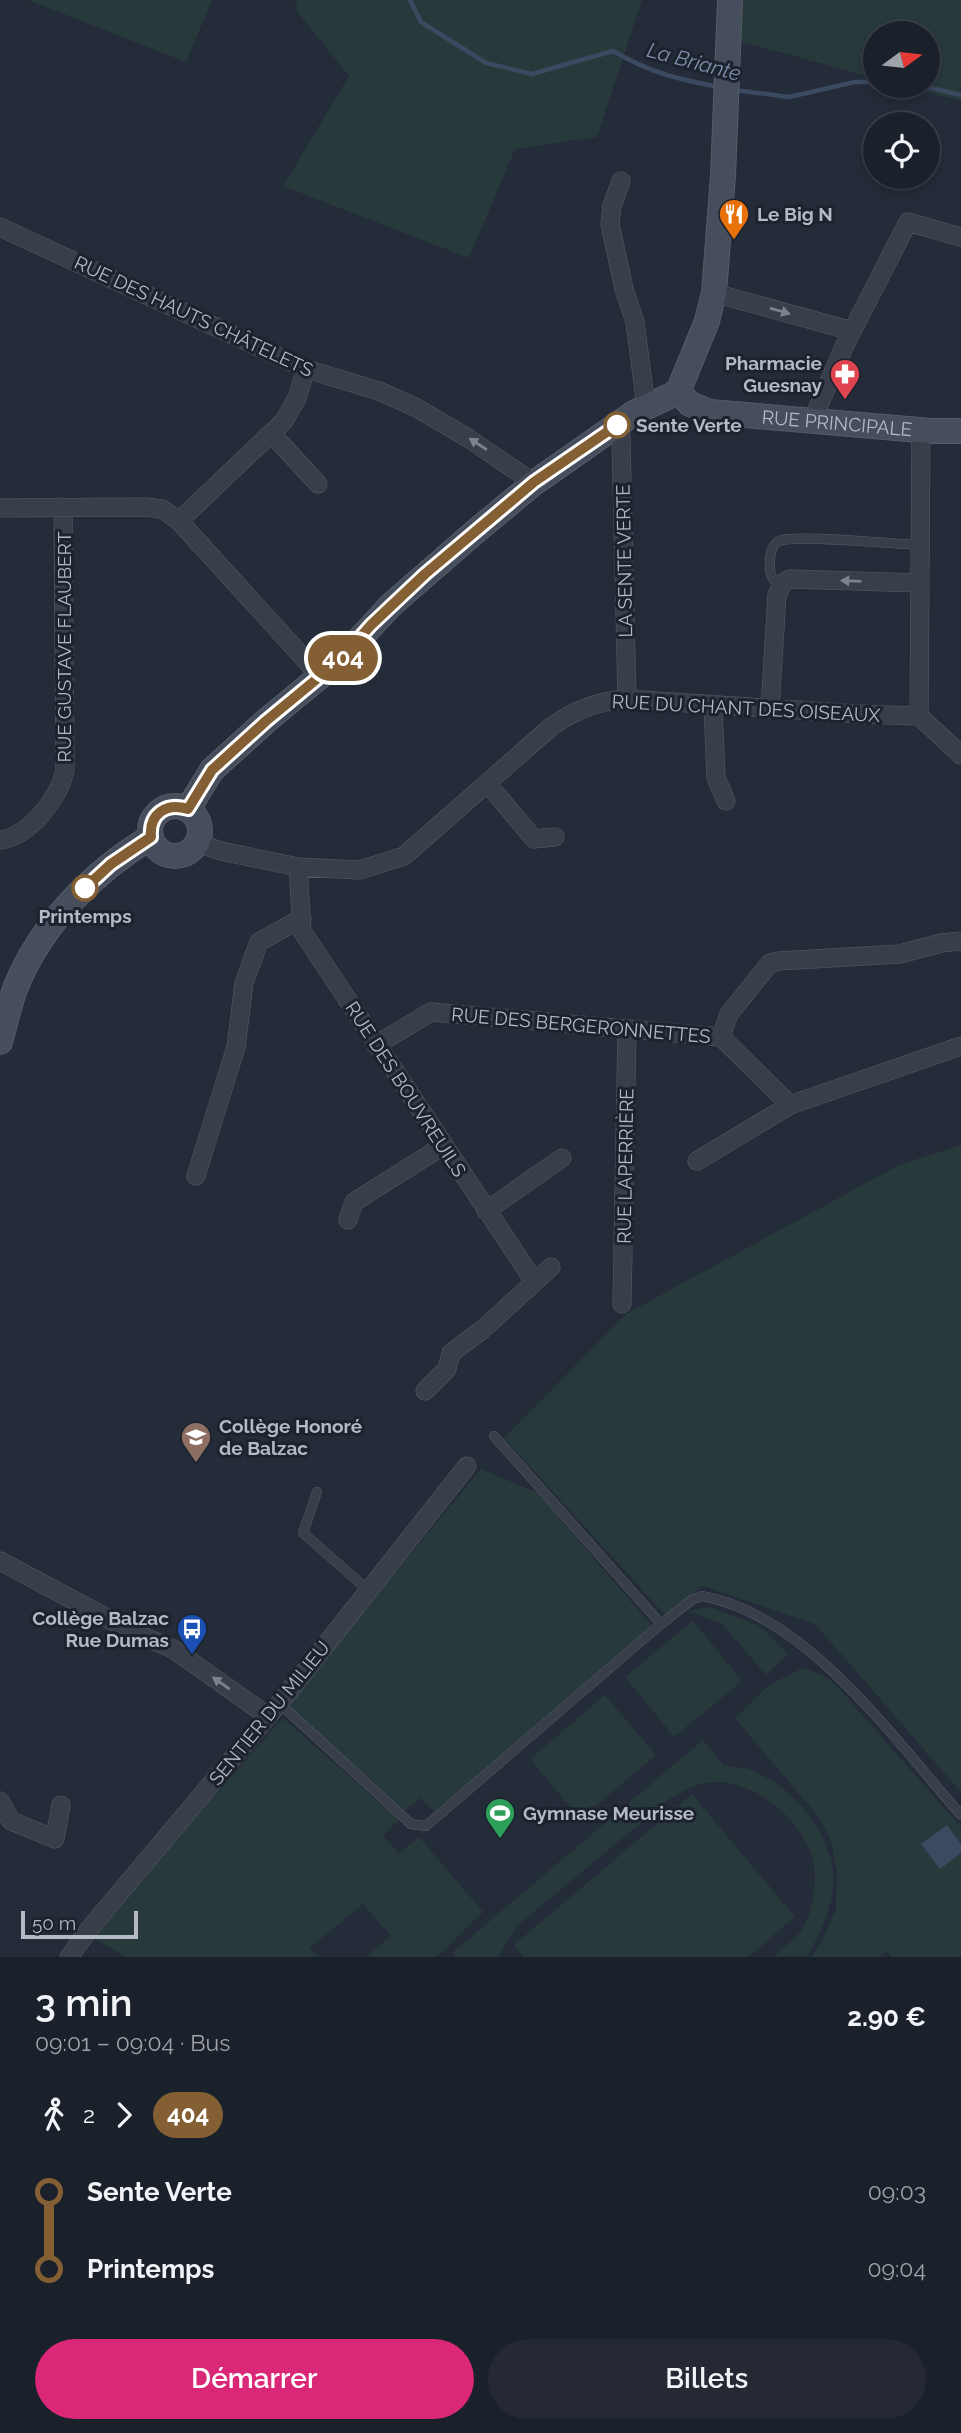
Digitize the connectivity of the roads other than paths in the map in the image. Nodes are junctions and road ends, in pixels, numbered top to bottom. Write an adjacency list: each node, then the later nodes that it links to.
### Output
1 (730, 0): 5 (main road)
2 (621, 181): 9 (street)
3 (0, 227): 7 (street, RUE DES HAUTS CHÂTELETS)
4 (961, 237): 6 (street)
5 (714, 293): 6 (street, one-way to 6); 8 (main road)
6 (852, 331): 10 (street)
7 (306, 369): 14 (street); 15 (street, RUE DES HAUTS CHÂTELETS, one-way to 7)
8 (678, 392): 9 (main road); 10 (main road, RUE PRINCIPALE)
9 (646, 406): 11 (main road)
10 (812, 421): 12 (main road, RUE PRINCIPALE)
11 (619, 423): 15 (main road); 24 (street, LA SENTE VERTE)
12 (921, 430): 13 (main road, RUE PRINCIPALE); 20 (street)
13 (961, 431)
14 (272, 434): 16 (street); 19 (street)
15 (534, 482): 23 (main road)
16 (318, 484)
17 (63, 508): 18 (street, RUE GUSTAVE FLAUBERT); 19 (street, RUE GUSTAVE FLAUBERT); 34 (street, RUE GUSTAVE FLAUBERT)
18 (0, 509)
19 (179, 521): 23 (street)
20 (919, 545): 21 (street); 22 (lane)
21 (919, 583): 22 (street, one-way to 22); 27 (street)
22 (780, 588): 26 (street)
23 (319, 675): 31 (main road)
24 (627, 699): 25 (street, RUE DU CHANT DES OISEAUX); 29 (street, RUE DU CHANT DES OISEAUX)
25 (713, 706): 26 (street, RUE DU CHANT DES OISEAUX); 30 (street)
26 (770, 709): 27 (street, RUE DU CHANT DES OISEAUX)
27 (919, 716): 28 (street)
28 (961, 755)
29 (487, 783): 33 (street); 36 (street, RUE DU CHANT DES OISEAUX)
30 (726, 801)
31 (188, 809): 32 (main road); 35 (main road)
32 (151, 837): 35 (main road); 41 (main road)
33 (555, 837)
34 (0, 840)
35 (197, 843): 36 (street, RUE DU CHANT DES OISEAUX)
36 (298, 867): 37 (street, RUE DES BOUVREUILS)
37 (302, 918): 42 (street, RUE DES BOUVREUILS); 48 (street)
38 (961, 942): 40 (street, RUE DES BERGERONNETTES)
39 (627, 1029): 40 (street, RUE DES BERGERONNETTES); 42 (street, RUE DES BERGERONNETTES); 53 (street, RUE LAPERRIÈRE)
40 (721, 1037): 44 (street)
41 (0, 1042)
42 (376, 1045): 45 (street, RUE DES BOUVREUILS)
43 (961, 1046): 44 (street)
44 (790, 1105): 47 (street)
45 (443, 1146): 49 (street, RUE DES BOUVREUILS); 50 (street)
46 (562, 1158): 49 (street)
47 (697, 1161)
48 (196, 1176)
49 (486, 1211): 52 (street, RUE DES BOUVREUILS)
50 (348, 1220)
51 (551, 1267): 52 (street)
52 (534, 1281): 54 (street)
53 (622, 1304)
54 (425, 1391)
55 (494, 1436): 60 (lane)
56 (467, 1466): 59 (street, SENTIER DU MILIEU)
57 (317, 1492): 59 (lane)
58 (0, 1561): 61 (street, one-way to 58)
59 (368, 1590): 61 (street, SENTIER DU MILIEU)
60 (661, 1624): 61 (lane); 64 (lane)
61 (273, 1710): 65 (street, SENTIER DU MILIEU)
62 (0, 1801): 63 (street)
63 (61, 1805)
64 (961, 1815)
65 (69, 1957)

